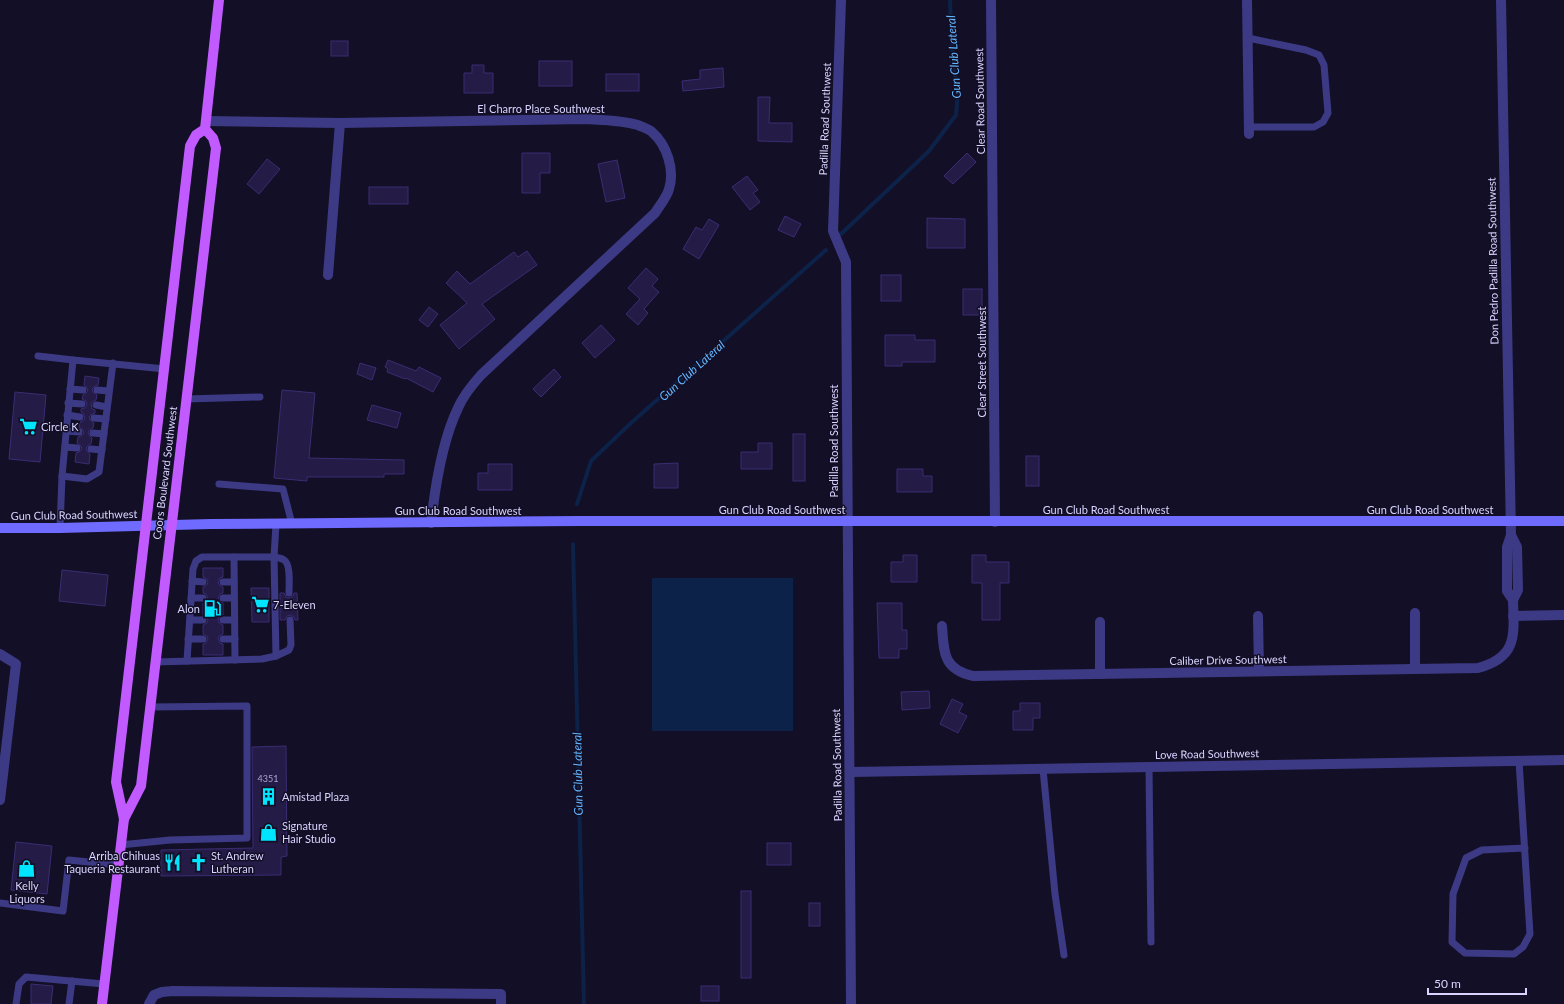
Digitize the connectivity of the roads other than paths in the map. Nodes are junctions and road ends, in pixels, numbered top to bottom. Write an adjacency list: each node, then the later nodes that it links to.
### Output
1 (219, 0): 8 (main road)
2 (841, 0): 40 (street, Padilla Road Southwest)
3 (991, 0): 10 (street, Clear Road Southwest)
4 (1247, 0): 6 (street)
5 (1502, 0): 42 (street, Don Pedro Padilla Road Southwest)
6 (1248, 38): 9 (street); 9 (lane)
7 (340, 123): 8 (street, El Charro Place Southwest); 11 (street); 44 (street, El Charro Place Southwest)
8 (206, 125): 15 (main road, Coors Boulevard Southwest); 21 (main road, Coors Boulevard Southwest)
9 (1249, 130)
10 (993, 202): 41 (street, Clear Street Southwest)
11 (328, 275)
12 (38, 356): 13 (lane)
13 (73, 360): 14 (lane); 16 (lane)
14 (112, 363): 15 (lane); 19 (lane)
15 (165, 369): 48 (main road, Coors Boulevard Southwest)
16 (70, 389): 17 (lane); 22 (lane)
17 (83, 390)
18 (97, 390): 19 (lane)
19 (109, 391): 25 (lane)
20 (260, 397): 21 (lane)
21 (186, 399): 47 (main road, Coors Boulevard Southwest)
22 (68, 402): 23 (lane); 26 (lane)
23 (82, 404)
24 (96, 405): 25 (lane)
25 (107, 407): 29 (lane)
26 (67, 415): 27 (lane); 30 (lane)
27 (80, 417)
28 (94, 418): 29 (lane)
29 (106, 420): 33 (lane)
30 (66, 431): 31 (lane); 34 (lane)
31 (79, 432)
32 (92, 433): 33 (lane)
33 (104, 434): 37 (lane)
34 (65, 447): 35 (lane); 38 (lane)
35 (77, 448)
36 (91, 450): 37 (lane)
37 (102, 450): 38 (lane)
38 (62, 476): 50 (lane)
39 (219, 484): 46 (lane)
40 (847, 522): 41 (street, Gun Club Road Southwest); 44 (street, Gun Club Road Southwest); 90 (street, Padilla Road Southwest)
41 (995, 522): 42 (street, Gun Club Road Southwest)
42 (1510, 522): 43 (street, Gun Club Road Southwest); 65 (street, Caliber Drive Southwest)
43 (1564, 522)
44 (431, 523): 46 (street, Gun Club Road Southwest)
45 (276, 524): 46 (street, Gun Club Road Southwest); 47 (street, Gun Club Road Southwest); 52 (lane)
46 (292, 524)
47 (171, 525): 48 (street, Gun Club Road Southwest); 81 (main road, Coors Boulevard Southwest)
48 (146, 526): 50 (street, Gun Club Road Southwest); 92 (main road, Coors Boulevard Southwest)
49 (0, 528): 50 (street, Gun Club Road Southwest)
50 (60, 528)
51 (234, 557): 52 (lane); 53 (lane); 56 (lane)
52 (274, 557): 57 (lane); 78 (lane)
53 (192, 581): 54 (lane); 58 (lane)
54 (203, 582)
55 (223, 582): 56 (lane)
56 (234, 582): 61 (lane)
57 (289, 593)
58 (191, 598): 59 (lane); 66 (lane)
59 (203, 598)
60 (223, 598): 61 (lane)
61 (234, 598): 69 (lane)
62 (1415, 613): 82 (street)
63 (1564, 615): 65 (street)
64 (1258, 616): 83 (street)
65 (1513, 616): 82 (street, Caliber Drive Southwest)
66 (190, 620): 67 (lane); 73 (lane)
67 (203, 620)
68 (223, 620): 69 (lane)
69 (234, 620): 76 (lane)
70 (290, 620): 78 (lane)
71 (1100, 622): 84 (street)
72 (942, 626): 84 (street, Caliber Drive Southwest)
73 (188, 639): 74 (lane); 80 (lane)
74 (203, 639)
75 (223, 639): 76 (lane)
76 (235, 639): 79 (lane)
77 (0, 654): 91 (street)
78 (276, 656): 79 (lane)
79 (235, 660): 80 (lane)
80 (187, 661): 81 (lane)
81 (155, 662): 85 (main road, Coors Boulevard Southwest)
82 (1415, 669): 83 (street, Caliber Drive Southwest)
83 (1259, 671): 84 (street, Caliber Drive Southwest)
84 (1100, 674)
85 (150, 707): 92 (main road, Coors Boulevard Southwest); 93 (lane)
86 (1564, 760): 87 (street, Love Road Southwest)
87 (1519, 761): 88 (street, Love Road Southwest); 94 (lane)
88 (1149, 767): 89 (street, Love Road Southwest); 97 (lane)
89 (1043, 769): 90 (street, Love Road Southwest); 98 (lane)
90 (850, 772): 106 (street, Padilla Road Southwest)
91 (0, 800)
92 (124, 818): 93 (main road, Coors Boulevard Southwest)
93 (120, 845): 95 (main road, Coors Boulevard Southwest)
94 (1525, 848): 94 (lane)
95 (118, 865): 96 (lane); 100 (main road, Coors Boulevard Southwest)
96 (0, 904)
97 (1151, 942)
98 (1064, 955)
99 (71, 981): 100 (lane); 101 (lane); 102 (lane)
100 (104, 984): 103 (main road, Coors Boulevard Southwest)
101 (16, 1004)
102 (69, 1004)
103 (102, 1004)
104 (150, 1004): 105 (street)
105 (501, 1004)
106 (851, 1004)

